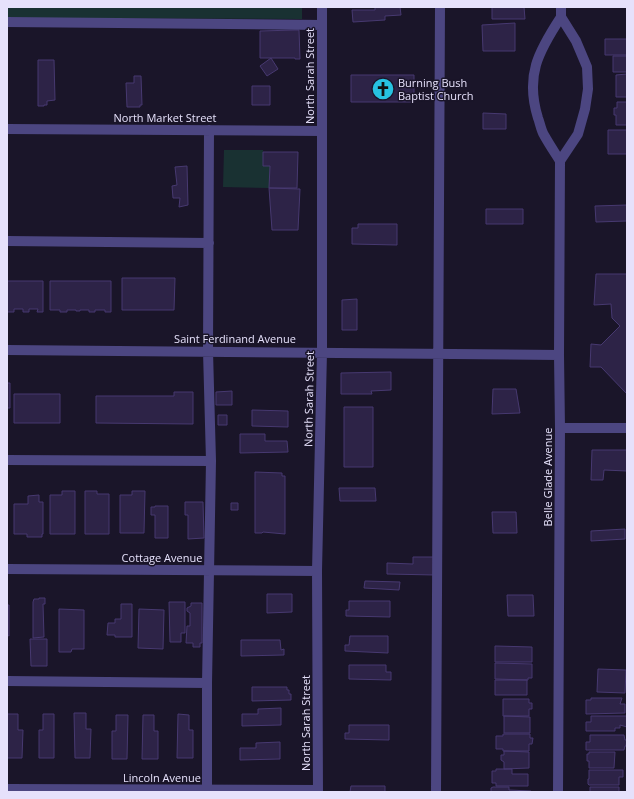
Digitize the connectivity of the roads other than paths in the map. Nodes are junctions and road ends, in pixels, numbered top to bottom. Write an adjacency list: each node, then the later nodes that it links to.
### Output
1 (322, 7): 5 (street, North Sarah Street)
2 (440, 7): 15 (street)
3 (561, 12): 9 (street); 9 (street)
4 (7, 22): 5 (street)
5 (322, 25): 8 (street, North Sarah Street)
6 (7, 128): 7 (street, North Market Street)
7 (209, 130): 8 (street, North Market Street); 11 (street)
8 (322, 131): 14 (street, North Sarah Street)
9 (560, 161): 16 (street, Belle Glade Avenue)
10 (7, 241): 11 (street)
11 (209, 243): 13 (street)
12 (7, 350): 13 (street, Saint Ferdinand Avenue)
13 (208, 351): 14 (street, Saint Ferdinand Avenue); 20 (street)
14 (322, 352): 15 (street, Saint Ferdinand Avenue); 23 (street, North Sarah Street)
15 (440, 354): 16 (street, Saint Ferdinand Avenue); 29 (street)
16 (559, 355): 17 (street, Belle Glade Avenue)
17 (560, 428): 18 (street); 30 (street, Belle Glade Avenue)
18 (627, 428)
19 (7, 460): 20 (street)
20 (211, 461): 22 (street)
21 (7, 569): 22 (street, Cottage Avenue)
22 (209, 570): 23 (street, Cottage Avenue); 25 (street)
23 (318, 571): 28 (street, North Sarah Street)
24 (7, 682): 25 (street)
25 (207, 683): 27 (street)
26 (7, 789): 27 (street, Lincoln Avenue)
27 (208, 790): 28 (street, Lincoln Avenue)
28 (318, 791)
29 (436, 792)
30 (558, 792)

